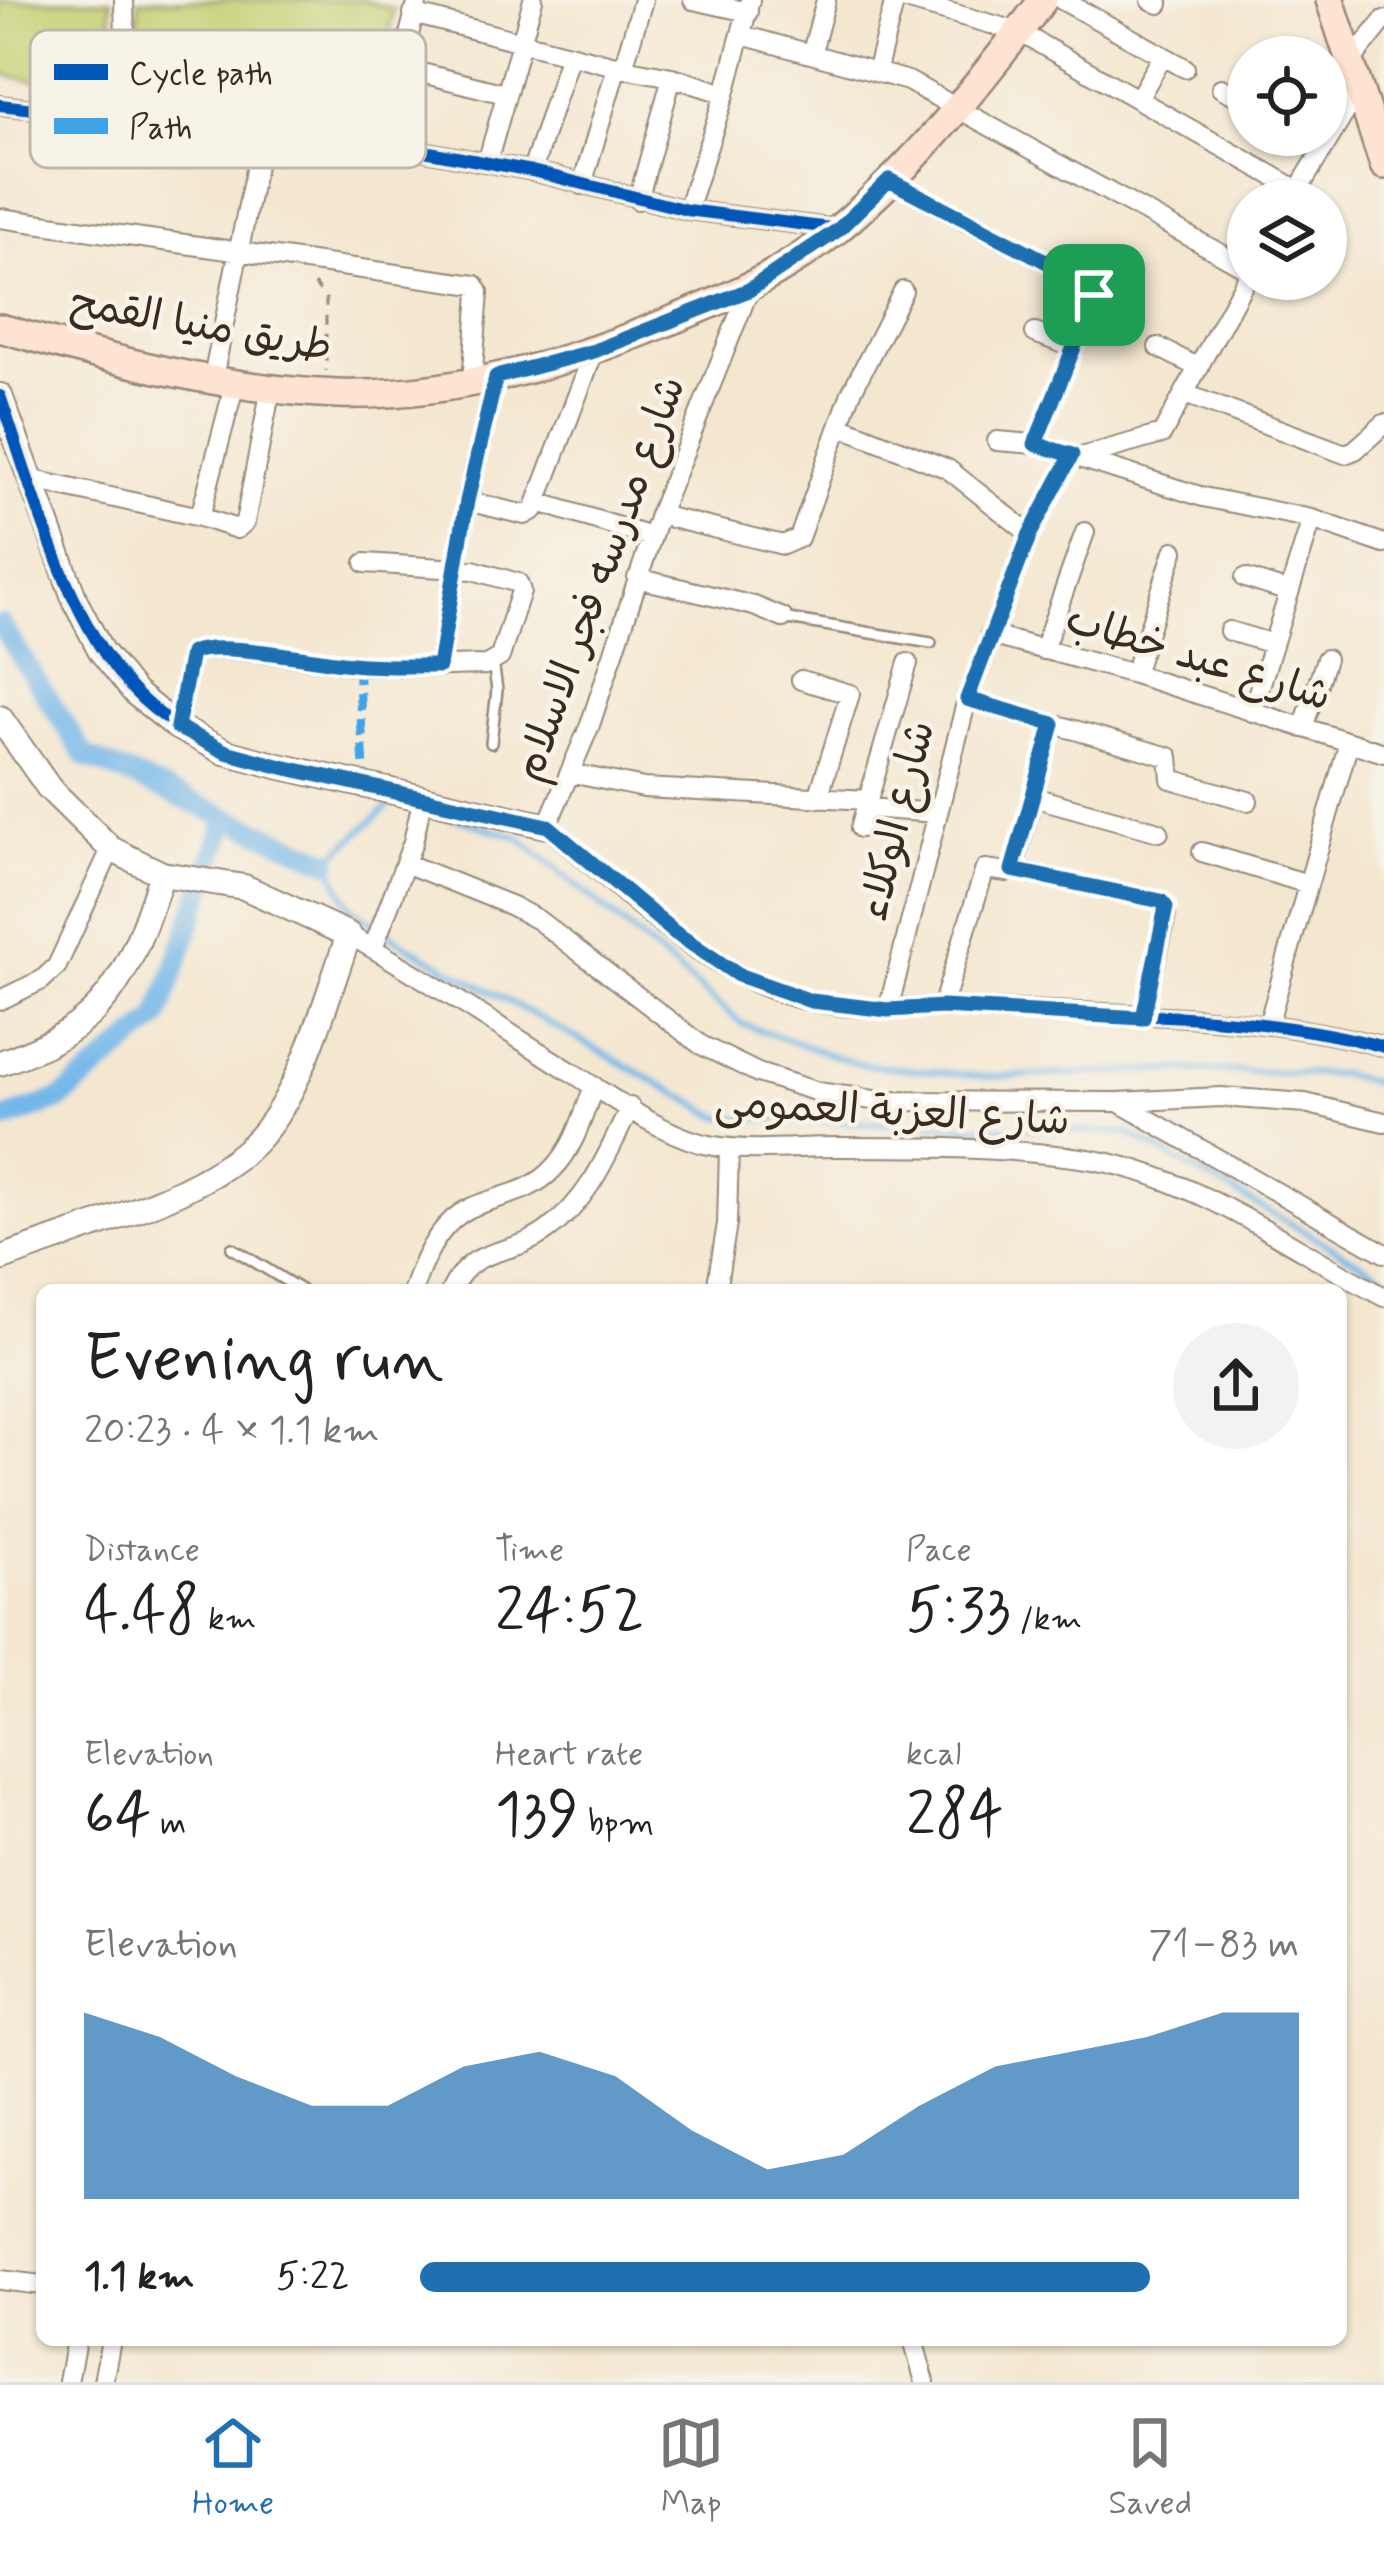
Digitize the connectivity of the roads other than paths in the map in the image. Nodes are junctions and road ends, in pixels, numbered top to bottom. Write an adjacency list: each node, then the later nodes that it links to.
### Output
1 (124, 0): 14 (street)
2 (532, 0): 17 (street)
3 (644, 0): 21 (street)
4 (693, 0): 11 (street)
5 (826, 0): 18 (street)
6 (895, 0): 23 (street)
7 (906, 0): 15 (street)
8 (1043, 0): 15 (main road, طريق منيا القمح)
9 (1062, 0): 20 (street)
10 (1329, 0): 26 (main road)
11 (749, 6): 16 (street)
12 (416, 7): 17 (street)
13 (1384, 20): 26 (street)
14 (125, 30)
15 (1019, 32): 32 (street); 34 (main road, طريق منيا القمح)
16 (742, 35): 18 (street); 31 (street)
17 (520, 41): 19 (street); 30 (street)
18 (812, 52): 23 (street)
19 (570, 54): 21 (street); 40 (street)
20 (1163, 56): 22 (street); 32 (street)
21 (620, 67): 25 (street); 43 (street)
22 (1185, 68)
23 (877, 69): 34 (street)
24 (426, 74): 30 (street)
25 (672, 77): 31 (street); 44 (street)
26 (1353, 78): 28 (street); 38 (main road)
27 (1221, 88): 29 (street)
28 (1347, 88)
29 (1227, 91)
30 (505, 94): 37 (street)
31 (725, 94): 45 (street)
32 (1138, 99): 42 (street)
33 (0, 105): 35 (street)
34 (958, 108): 41 (main road, طريق منيا القمح); 49 (street)
35 (30, 109)
36 (426, 151): 37 (street)
37 (487, 163): 40 (street)
38 (1384, 165)
39 (256, 168): 48 (street)
40 (532, 171): 43 (street)
41 (889, 180): 47 (main road, طريق منيا القمح); 55 (street)
42 (1269, 180)
43 (582, 185): 44 (street)
44 (638, 200): 45 (street)
45 (688, 210): 47 (street)
46 (0, 218): 48 (street)
47 (838, 230): 50 (main road, طريق منيا القمح)
48 (239, 251): 59 (street); 60 (street)
49 (1227, 261)
50 (749, 290): 57 (main road, طريق منيا القمح); 72 (street, شارع مدرسه فجر الاسلام)
51 (903, 290): 65 (street)
52 (1234, 300): 58 (street)
53 (0, 328): 60 (main road, طريق منيا القمح)
54 (1035, 333): 55 (street)
55 (1074, 347): 67 (street)
56 (1158, 347): 58 (street)
57 (594, 351): 59 (main road, طريق منيا القمح); 71 (street)
58 (1199, 368): 62 (street)
59 (484, 380): 61 (main road, طريق منيا القمح); 70 (street)
60 (224, 381): 61 (main road, طريق منيا القمح); 73 (street)
61 (271, 388): 73 (street)
62 (1185, 394): 64 (street); 68 (street)
63 (0, 396): 69 (street)
64 (1384, 424)
65 (840, 426): 72 (street); 76 (street)
66 (997, 441): 67 (street)
67 (1035, 444): 68 (street)
68 (1076, 456): 74 (street); 76 (street, شارع الوكلاء)
69 (29, 479): 73 (street); 101 (street)
70 (467, 501): 71 (street); 81 (street)
71 (538, 502): 77 (street)
72 (659, 514): 77 (street, شارع مدرسه فجر الاسلام)
73 (200, 517)
74 (1312, 519): 78 (street); 84 (street)
75 (1085, 532): 90 (street)
76 (1030, 534): 87 (street, شارع الوكلاء)
77 (651, 537): 82 (street, شارع مدرسه فجر الاسلام)
78 (1384, 544)
79 (1174, 551): 95 (street)
80 (364, 563): 81 (street)
81 (456, 569): 92 (street); 94 (street)
82 (637, 578): 85 (street); 106 (street, شارع مدرسه فجر الاسلام)
83 (1245, 578): 84 (street)
84 (1289, 592): 89 (street)
85 (783, 618): 88 (lane)
86 (1229, 631): 89 (street)
87 (990, 635): 90 (street, شارع عبد خطاب); 97 (street, شارع الوكلاء)
88 (931, 643)
89 (1273, 644): 98 (street)
90 (1043, 650): 95 (street, شارع عبد خطاب)
91 (1326, 659): 102 (street)
92 (493, 662): 94 (street); 104 (lane)
93 (908, 663): 111 (street)
94 (439, 666): 101 (street)
95 (1134, 674): 98 (street, شارع عبد خطاب)
96 (801, 680): 109 (street)
97 (967, 699): 100 (street); 112 (street, شارع الوكلاء)
98 (1252, 712): 102 (street, شارع عبد خطاب)
99 (0, 718): 115 (street)
100 (1053, 724): 108 (street); 110 (street)
101 (177, 727): 107 (street)
102 (1303, 728): 103 (street, شارع عبد خطاب)
103 (1349, 742): 105 (street, شارع عبد خطاب); 120 (street)
104 (491, 743)
105 (1384, 753)
106 (570, 773): 109 (street); 113 (street, شارع مدرسه فجر الاسلام)
107 (423, 796): 113 (street); 117 (street)
108 (1033, 797): 114 (street); 118 (street)
109 (818, 798): 111 (street)
110 (1248, 801)
111 (865, 812): 112 (street)
112 (937, 813): 125 (street, شارع الوكلاء)
113 (548, 826): 125 (street)
114 (1159, 832)
115 (111, 849): 119 (street); 123 (street)
116 (1202, 852): 120 (street)
117 (405, 863): 122 (street); 131 (street)
118 (1012, 870): 124 (street); 126 (street)
119 (162, 874): 121 (street); 129 (street)
120 (1308, 884): 127 (street)
121 (349, 935): 122 (street, شارع العزبة العمومى); 137 (street)
122 (374, 945): 130 (street, شارع العزبة العمومى)
123 (0, 1000)
124 (942, 1007): 125 (street); 126 (street)
125 (888, 1010)
126 (1143, 1018): 127 (street)
127 (1268, 1025): 128 (street)
128 (1383, 1045)
129 (0, 1063)
130 (594, 1087): 132 (street, شارع العزبة العمومى); 139 (street)
131 (1118, 1102): 133 (street); 136 (street)
132 (630, 1107): 134 (street, شارع العزبة العمومى); 140 (street)
133 (1384, 1122)
134 (729, 1148): 141 (street); 142 (street, شارع العزبة العمومى)
135 (232, 1248): 138 (lane)
136 (1384, 1253)
137 (0, 1259)
138 (291, 1284)
139 (416, 1284)
140 (455, 1284)
141 (717, 1284)
142 (1384, 1298)
143 (0, 2280): 144 (street)
144 (36, 2284)
145 (75, 2346): 148 (street)
146 (110, 2346): 149 (street)
147 (915, 2346): 150 (street)
148 (68, 2382)
149 (104, 2382)
150 (925, 2382)

